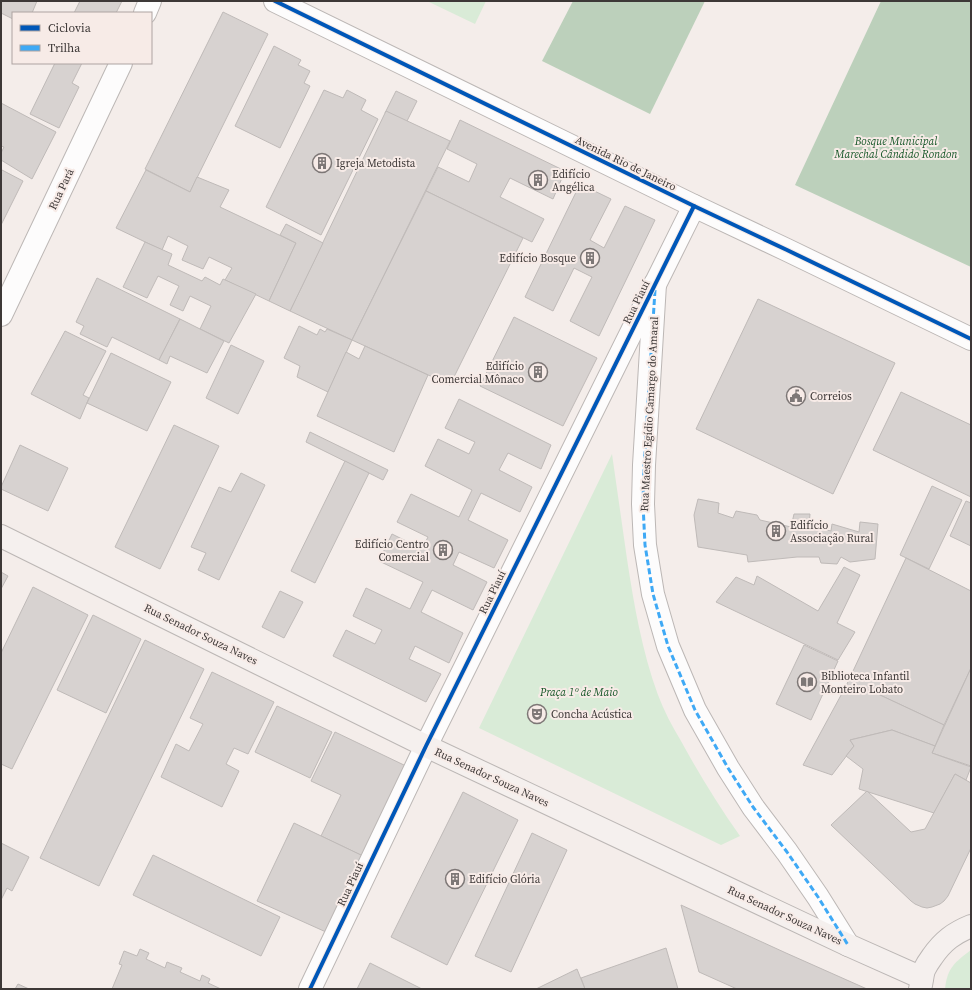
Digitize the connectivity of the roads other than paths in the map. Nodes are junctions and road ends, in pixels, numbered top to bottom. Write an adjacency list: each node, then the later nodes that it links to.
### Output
1 (150, 1): 3 (street)
2 (275, 1): 5 (street, Avenida Rio de Janeiro)
3 (145, 12)
4 (121, 64): 7 (street, Rua Pará)
5 (694, 206): 6 (street, Rua Piauí); 8 (street, Avenida Rio de Janeiro)
6 (655, 284): 10 (street, Rua Piauí); 12 (street, Rua Maestro Egídio Camargo do Amaral)
7 (1, 315)
8 (971, 338)
9 (1, 536): 10 (main road, Rua Senador Souza Naves)
10 (426, 746): 12 (main road, Rua Senador Souza Naves); 14 (street, Rua Piauí)
11 (971, 926): 13 (main road)
12 (848, 945): 13 (main road, Rua Senador Souza Naves)
13 (921, 984)
14 (310, 989)

